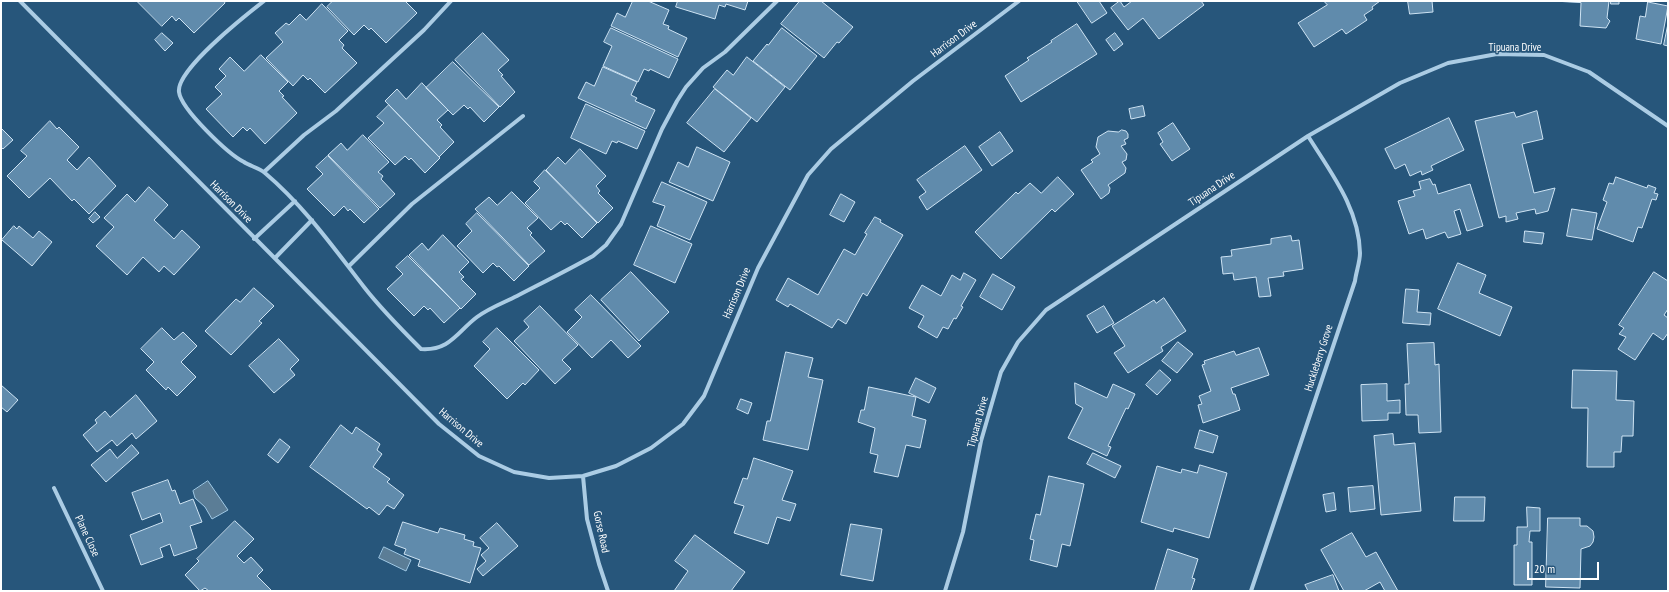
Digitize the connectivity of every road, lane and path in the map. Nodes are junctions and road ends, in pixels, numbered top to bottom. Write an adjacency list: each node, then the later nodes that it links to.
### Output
1 (20, 1): 12 (street, Harrison Drive)
2 (264, 1): 9 (street)
3 (451, 1): 9 (street)
4 (777, 1): 14 (street)
5 (1019, 1): 15 (street, Harrison Drive)
6 (523, 116): 14 (street)
7 (1668, 126): 8 (street, Tipuana Drive)
8 (1308, 136): 19 (street, Tipuana Drive); 20 (street, Huckleberry Grove)
9 (264, 172): 10 (street)
10 (295, 201): 11 (street); 12 (street)
11 (312, 220): 13 (street); 14 (street)
12 (254, 239): 13 (street, Harrison Drive)
13 (275, 258): 15 (street, Harrison Drive)
14 (349, 266)
15 (583, 476): 18 (street, Gorse Road)
16 (54, 488): 17 (street, Plane Close)
17 (103, 591)
18 (608, 591)
19 (945, 591)
20 (1251, 591)

